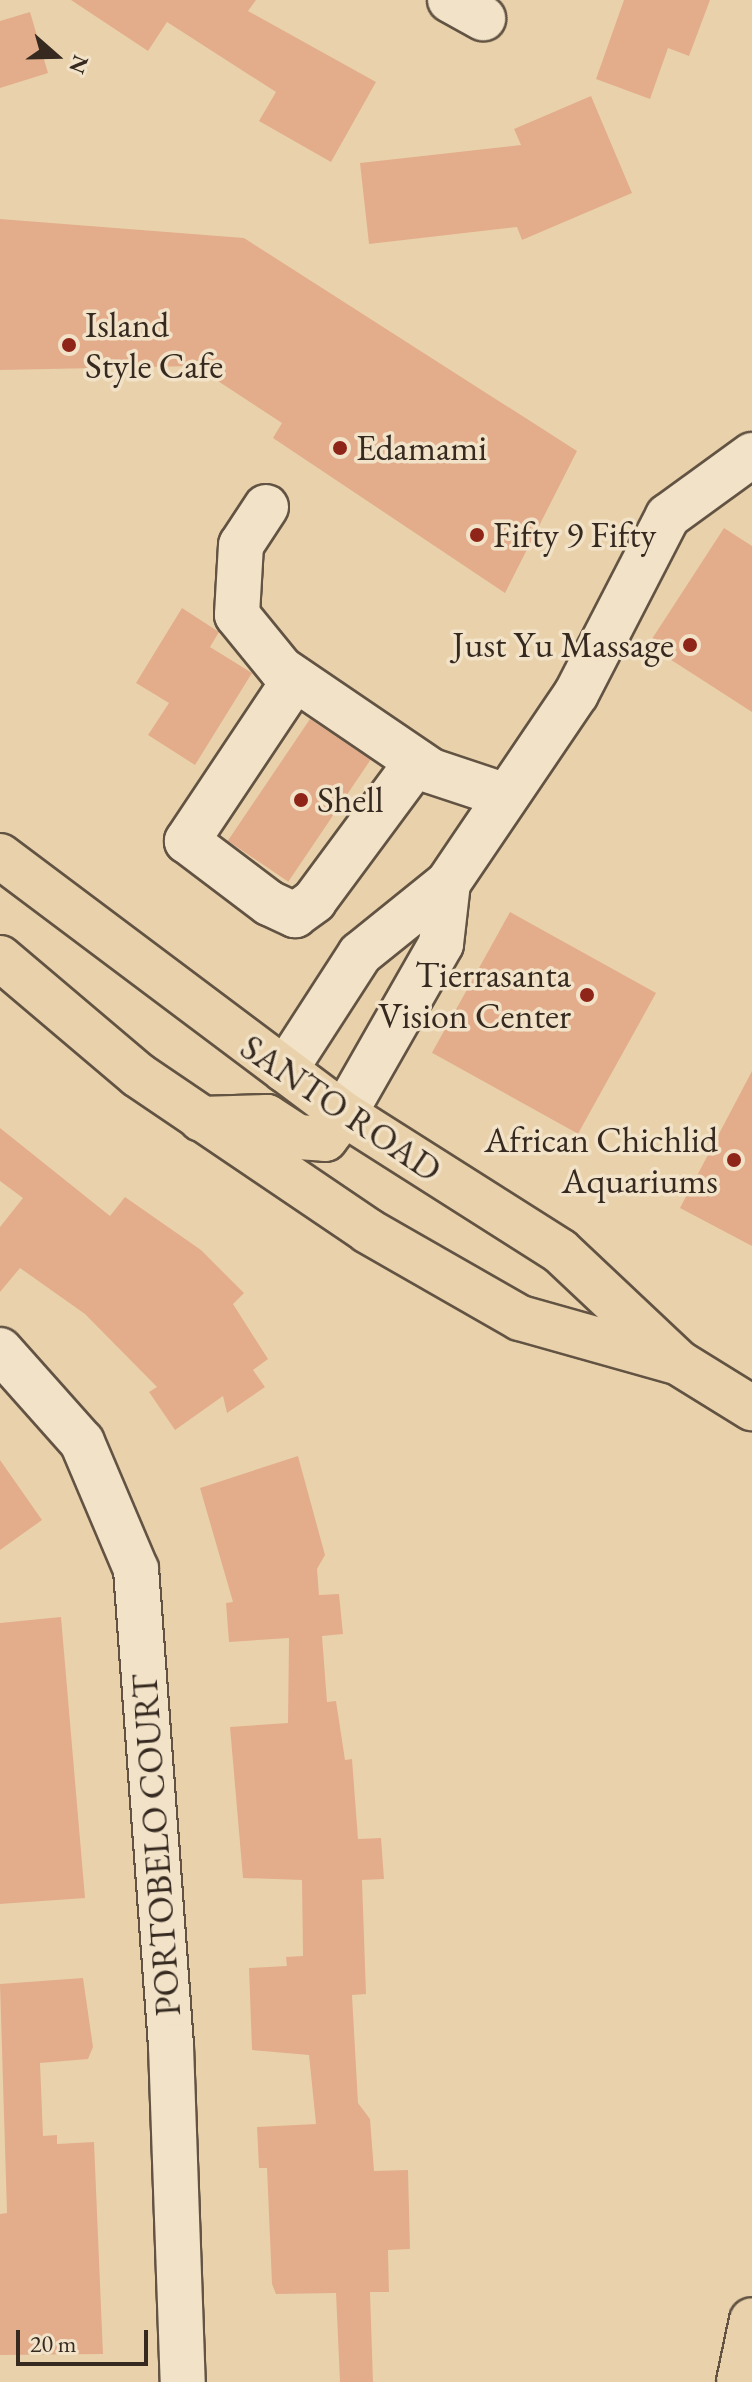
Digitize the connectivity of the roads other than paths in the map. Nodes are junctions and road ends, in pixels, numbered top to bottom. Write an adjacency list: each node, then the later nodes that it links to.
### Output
1 (752, 455): 5 (street)
2 (266, 507): 3 (street)
3 (295, 679): 4 (street); 4 (street)
4 (417, 762): 5 (street)
5 (506, 796): 7 (street)
6 (0, 856): 9 (main road, SANTO ROAD)
7 (448, 883): 9 (street); 10 (street)
8 (0, 958): 11 (main road, SANTO ROAD)
9 (285, 1070): 10 (main road, SANTO ROAD)
10 (344, 1114): 11 (main road); 13 (main road, SANTO ROAD)
11 (201, 1119): 13 (main road, SANTO ROAD)
12 (0, 1350): 16 (street, PORTOBELO COURT)
13 (679, 1363): 14 (main road, SANTO ROAD)
14 (752, 1408)
15 (752, 2320): 17 (main road)
16 (183, 2382)
17 (739, 2382)

